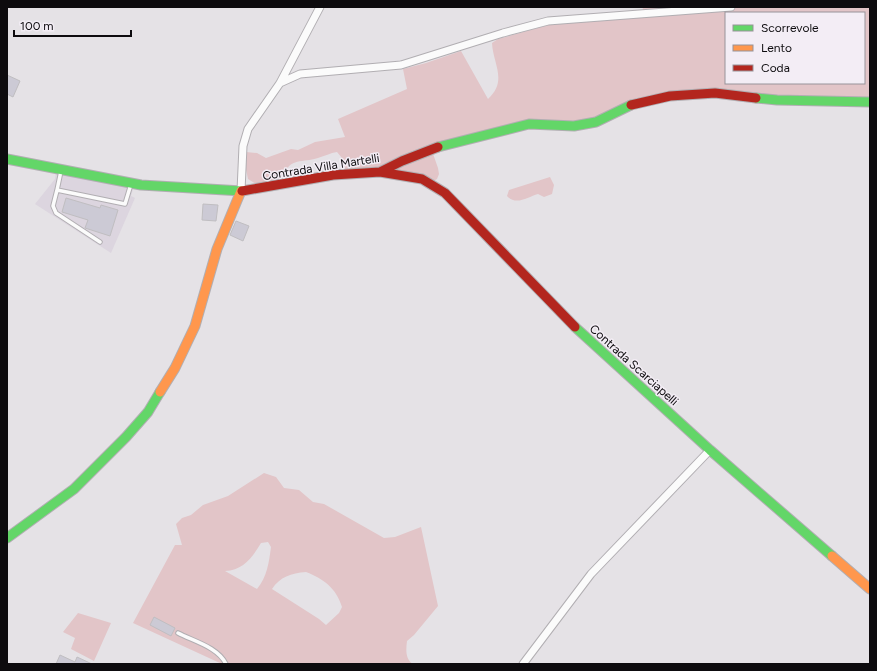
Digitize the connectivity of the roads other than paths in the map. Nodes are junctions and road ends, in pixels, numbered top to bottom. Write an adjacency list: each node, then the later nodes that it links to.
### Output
1 (320, 7): 3 (street)
2 (731, 7): 3 (street)
3 (280, 83): 10 (street)
4 (870, 102): 7 (street, Contrada Villa Martelli)
5 (7, 159): 6 (street, Contrada Villa Martelli)
6 (61, 170): 8 (street, Contrada Villa Martelli); 9 (lane)
7 (380, 172): 10 (street, Contrada Villa Martelli); 12 (street, Contrada Scarciapelli)
8 (131, 183): 9 (lane); 10 (street, Contrada Villa Martelli)
9 (57, 190): 11 (lane)
10 (241, 191): 13 (street)
11 (100, 242)
12 (710, 450): 14 (street, Contrada Scarciapelli); 17 (street)
13 (7, 538)
14 (870, 589)
15 (178, 633): 16 (lane)
16 (226, 664)
17 (523, 664)

